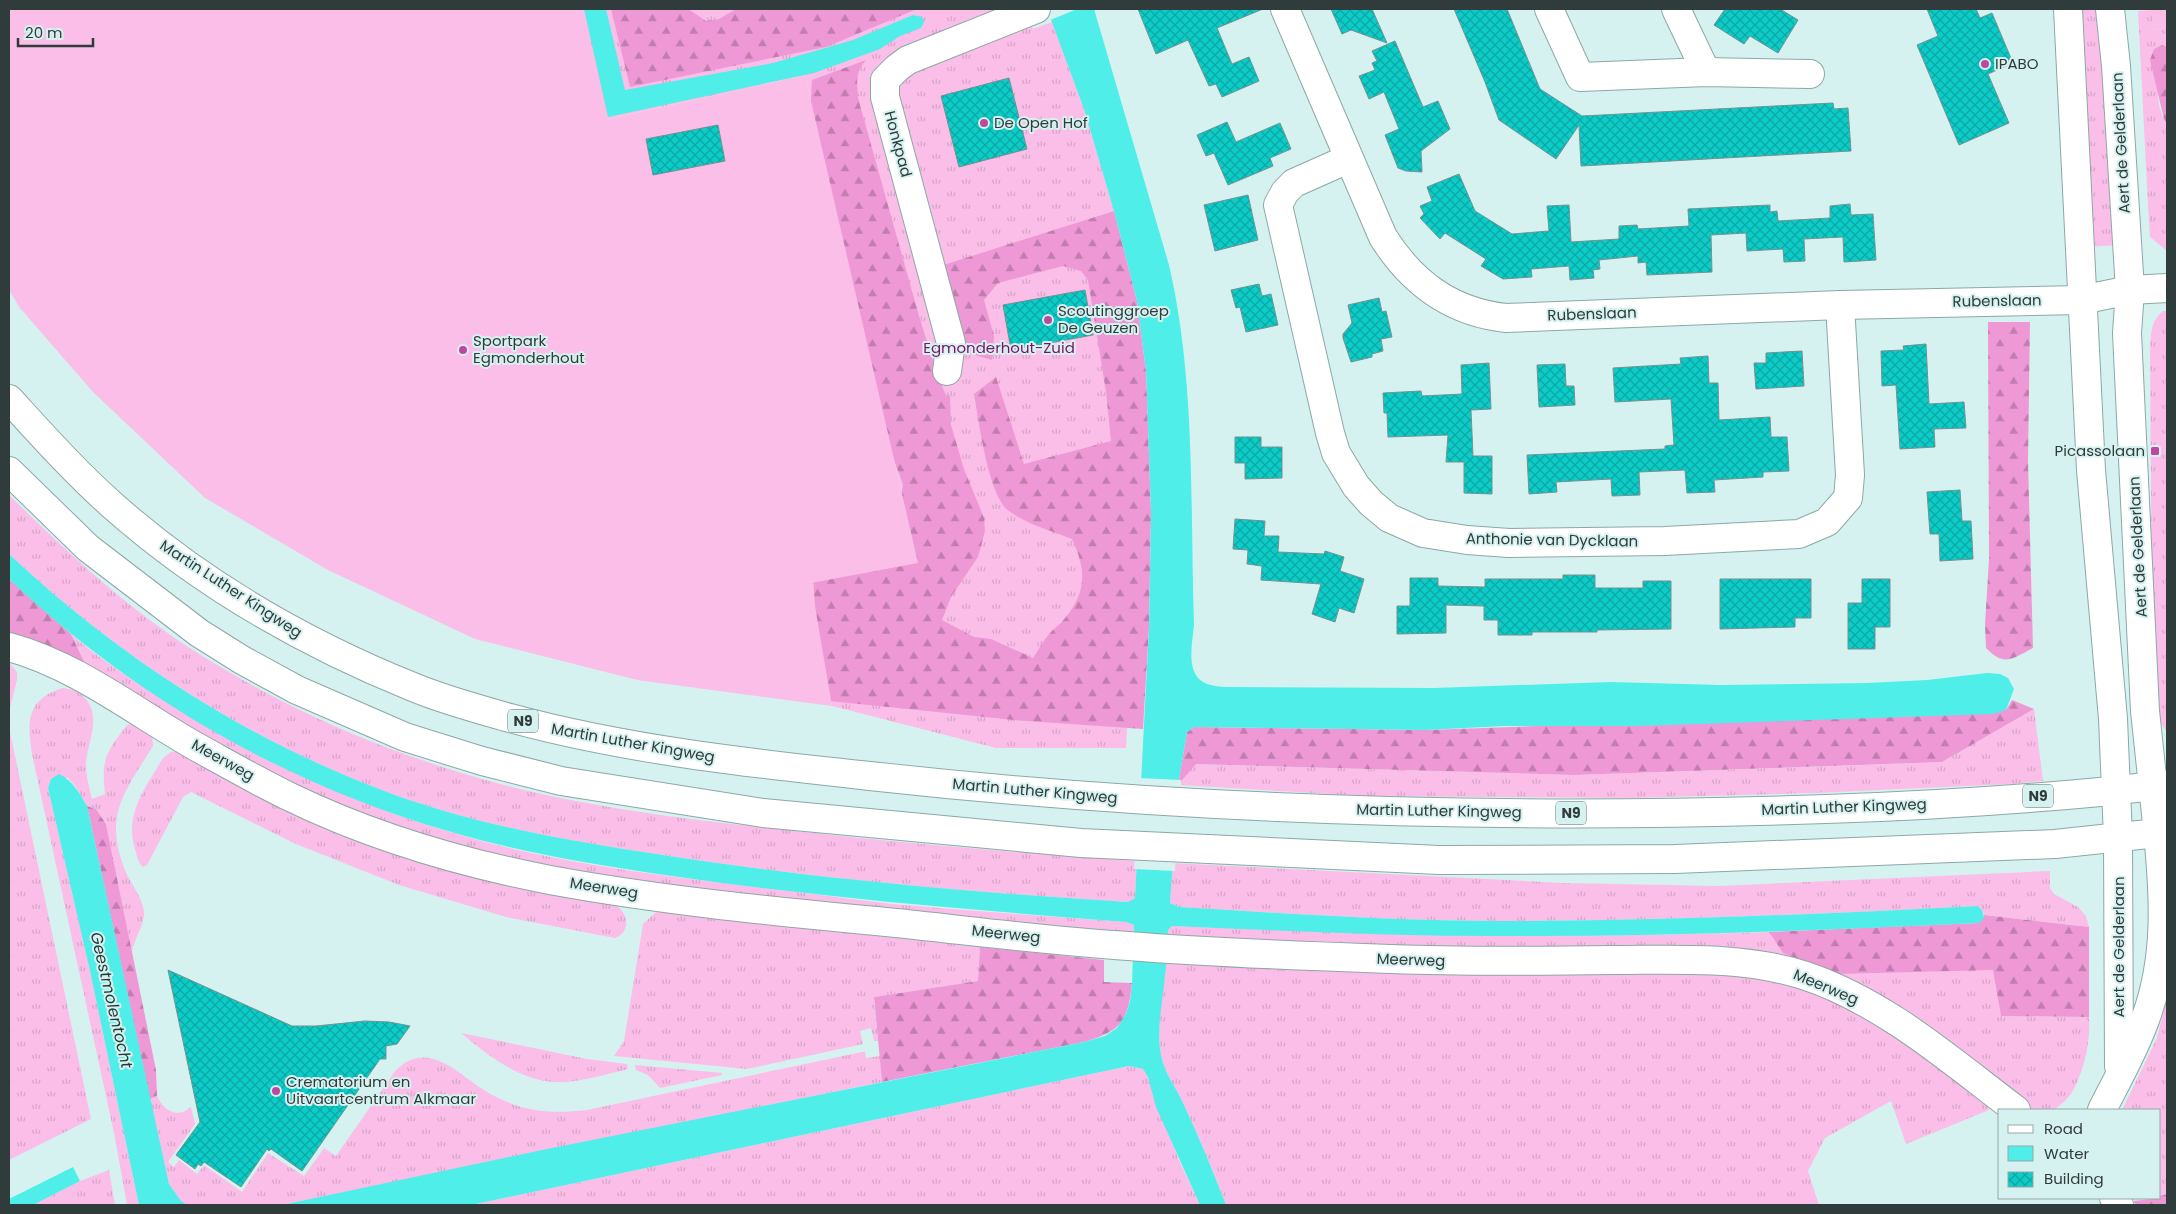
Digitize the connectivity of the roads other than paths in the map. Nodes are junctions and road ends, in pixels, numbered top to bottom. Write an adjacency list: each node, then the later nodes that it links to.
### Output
1 (1036, 9): 14 (main road, Honkpad)
2 (1285, 9): 9 (main road, Rubenslaan)
3 (1549, 9): 7 (main road)
4 (1676, 9): 7 (main road)
5 (2068, 9): 12 (main road, Aert de Gelderlaan)
6 (2110, 9): 11 (main road, Aert de Gelderlaan)
7 (1706, 72): 8 (main road)
8 (1810, 74)
9 (1348, 159): 13 (main road, Rubenslaan); 13 (main road, Anthonie van Dycklaan)
10 (2167, 288): 11 (main road)
11 (2130, 290): 12 (main road, Rubenslaan); 18 (main road, Aert de Gelderlaan)
12 (2081, 300): 13 (main road, Rubenslaan); 19 (main road, Aert de Gelderlaan)
13 (1840, 305)
14 (947, 370)
15 (9, 399): 19 (main road, Martin Luther Kingweg / N9)
16 (9, 471): 21 (main road)
17 (9, 647): 23 (main road, Meerweg)
18 (2160, 785): 19 (main road, Martin Luther Kingweg / N9); 20 (main road, Aert de Gelderlaan)
19 (2116, 791): 21 (main road, Aert de Gelderlaan)
20 (2162, 832): 21 (main road); 22 (main road, Aert de Gelderlaan)
21 (2118, 837): 22 (main road, Aert de Gelderlaan)
22 (2119, 1078): 24 (main road, Aert de Gelderlaan)
23 (2015, 1109)
24 (2103, 1109)

